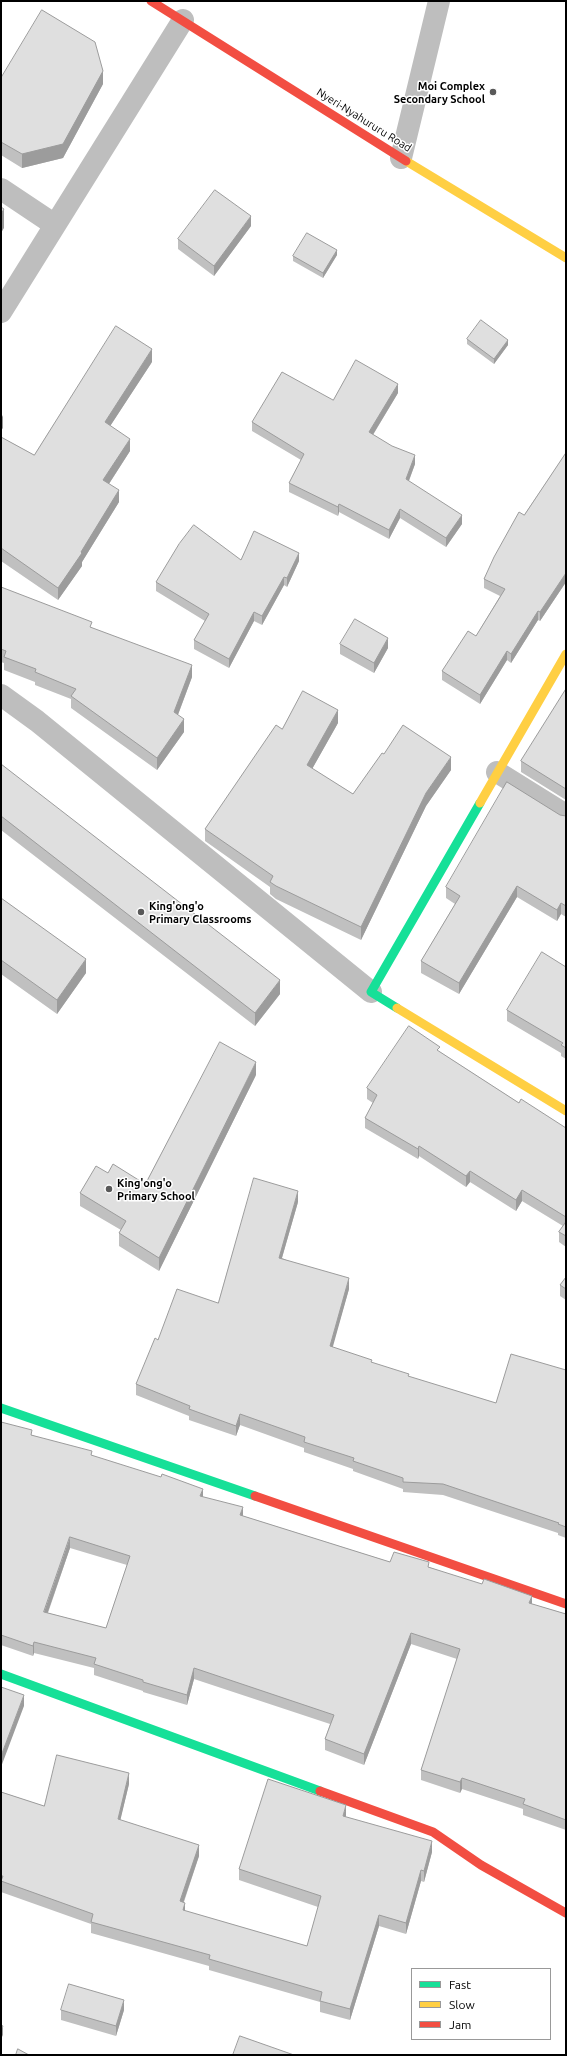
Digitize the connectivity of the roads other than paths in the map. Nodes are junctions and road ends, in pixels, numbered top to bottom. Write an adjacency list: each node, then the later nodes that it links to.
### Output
1 (150, 1): 3 (street, Nyeri-Nyahururu Road)
2 (439, 1): 4 (street)
3 (183, 20): 4 (street, Nyeri-Nyahururu Road); 6 (street)
4 (402, 158): 7 (street, Nyeri-Nyahururu Road)
5 (1, 189): 6 (street)
6 (55, 225): 8 (street)
7 (566, 258)
8 (1, 312)
9 (566, 654): 11 (street)
10 (1, 695): 13 (street)
11 (497, 772): 12 (street); 13 (street)
12 (566, 815)
13 (371, 992): 14 (street)
14 (566, 1112)
15 (1, 1408): 16 (street)
16 (566, 1604)
17 (1, 1674): 18 (street)
18 (566, 1913)

